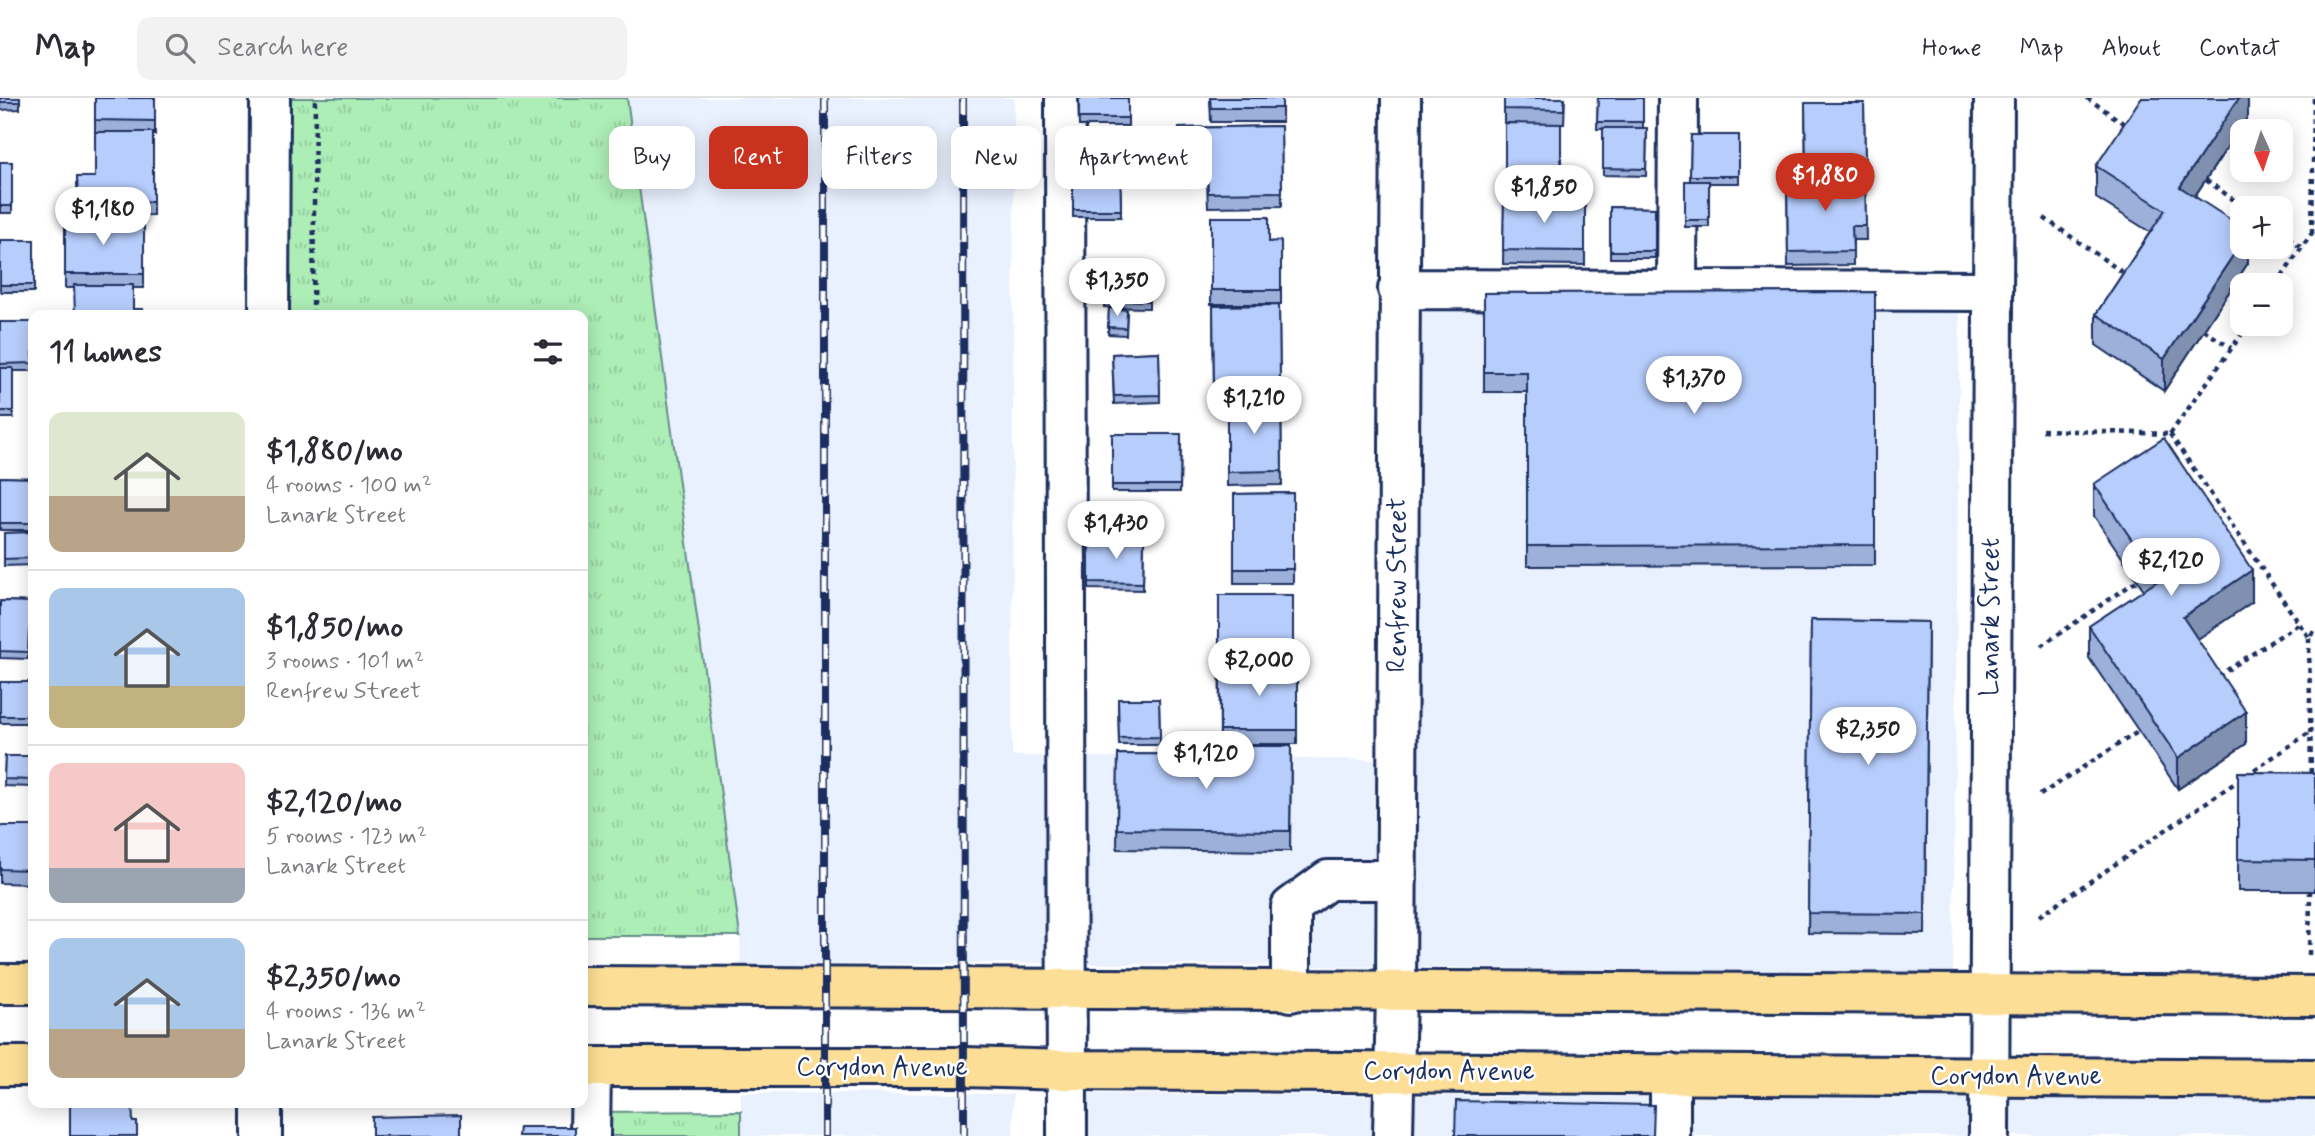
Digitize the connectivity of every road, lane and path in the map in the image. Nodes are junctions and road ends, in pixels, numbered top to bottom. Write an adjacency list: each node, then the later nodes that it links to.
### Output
1 (270, 98): 22 (street)
2 (315, 98): 23 (path)
3 (1066, 98): 49 (street)
4 (1401, 98): 19 (street, Renfrew Street)
5 (1678, 98): 20 (street)
6 (1994, 98): 21 (street, Lanark Street)
7 (2087, 98): 9 (path)
8 (2314, 98): 10 (path)
9 (2139, 133)
10 (2314, 136): 14 (path)
11 (2206, 180): 12 (path)
12 (2230, 197)
13 (2044, 218): 18 (path)
14 (2314, 235): 16 (path)
15 (2293, 242): 16 (path)
16 (2302, 248): 17 (path)
17 (2284, 273)
18 (2137, 282)
19 (1398, 289): 20 (street); 42 (street, Renfrew Street)
20 (1677, 289): 21 (street)
21 (1993, 291): 52 (street, Lanark Street)
22 (269, 310)
23 (313, 310)
24 (2204, 330): 26 (path)
25 (2240, 336): 26 (path)
26 (2231, 348): 28 (path)
27 (2042, 430): 28 (path)
28 (2171, 434): 29 (path)
29 (2230, 521): 30 (path); 32 (path)
30 (2219, 528)
31 (2138, 580): 35 (path)
32 (2300, 623): 34 (path); 36 (path)
33 (2315, 629): 34 (path)
34 (2309, 638): 38 (path)
35 (2041, 646)
36 (2206, 684)
37 (2138, 731): 41 (path)
38 (2310, 732): 39 (path); 44 (path)
39 (2313, 764): 40 (path)
40 (2310, 791)
41 (2040, 795)
42 (1397, 880): 50 (street); 51 (street, Renfrew Street)
43 (2310, 891): 45 (path)
44 (2039, 916)
45 (2309, 955)
46 (0, 984): 47 (main road)
47 (28, 984)
48 (588, 986): 49 (main road)
49 (1066, 989): 50 (main road); 57 (street)
50 (1291, 992): 51 (main road)
51 (1396, 992): 52 (main road); 58 (street, Renfrew Street)
52 (1989, 992): 53 (main road); 60 (street, Lanark Street)
53 (2315, 996)
54 (0, 1066): 55 (main road)
55 (28, 1066)
56 (588, 1067): 57 (main road, Corydon Avenue)
57 (1066, 1070): 58 (main road, Corydon Avenue); 66 (street)
58 (1393, 1072): 59 (main road, Corydon Avenue); 67 (street, Renfrew Street)
59 (1670, 1073): 60 (main road, Corydon Avenue); 68 (street)
60 (1990, 1077): 61 (main road, Corydon Avenue); 69 (street, Lanark Street)
61 (2315, 1079)
62 (588, 1090): 65 (street)
63 (262, 1108): 64 (street)
64 (262, 1136)
65 (590, 1136)
66 (1067, 1136)
67 (1393, 1136)
68 (1670, 1136)
69 (1989, 1136)

